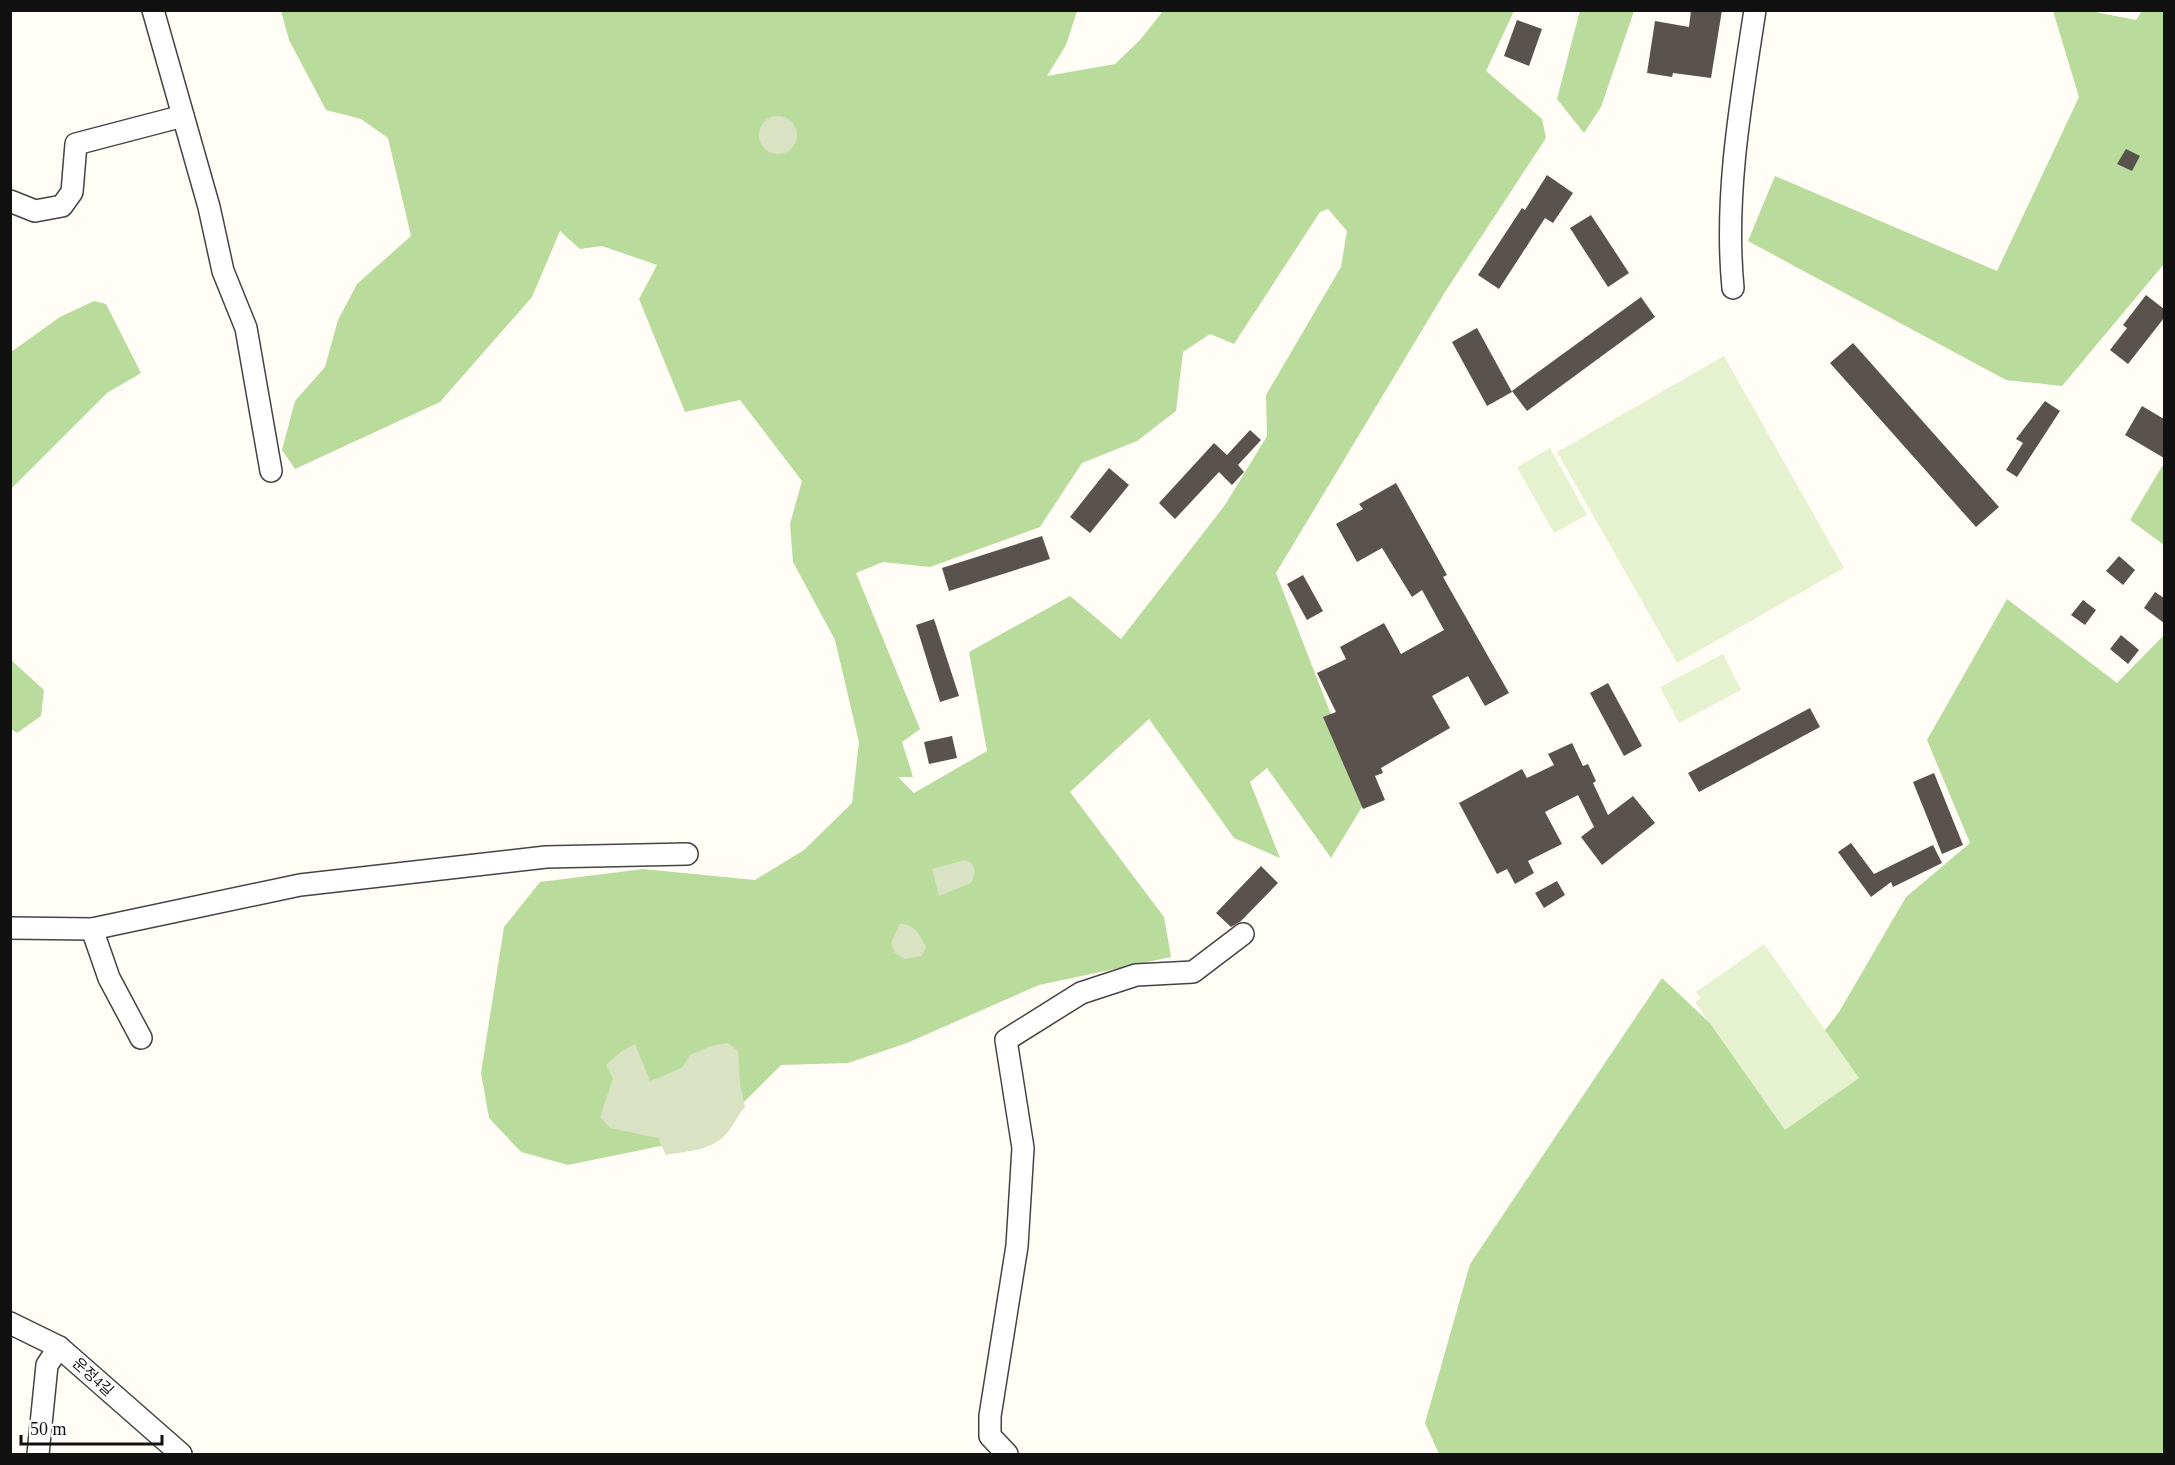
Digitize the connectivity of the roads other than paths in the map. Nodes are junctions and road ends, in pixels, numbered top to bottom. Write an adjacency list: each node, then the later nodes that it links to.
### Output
1 (153, 10): 3 (street)
2 (1755, 10): 5 (street)
3 (183, 116): 4 (street); 6 (street)
4 (10, 201)
5 (1733, 288)
6 (271, 471)
7 (687, 854): 9 (street)
8 (10, 928): 9 (street)
9 (92, 929): 11 (street)
10 (1243, 934): 16 (street)
11 (141, 1038)
12 (10, 1323): 13 (street, 운정4길)
13 (59, 1347): 14 (street, 운정4길); 15 (street, 운정4길)
14 (38, 1455)
15 (181, 1455)
16 (1007, 1455)

